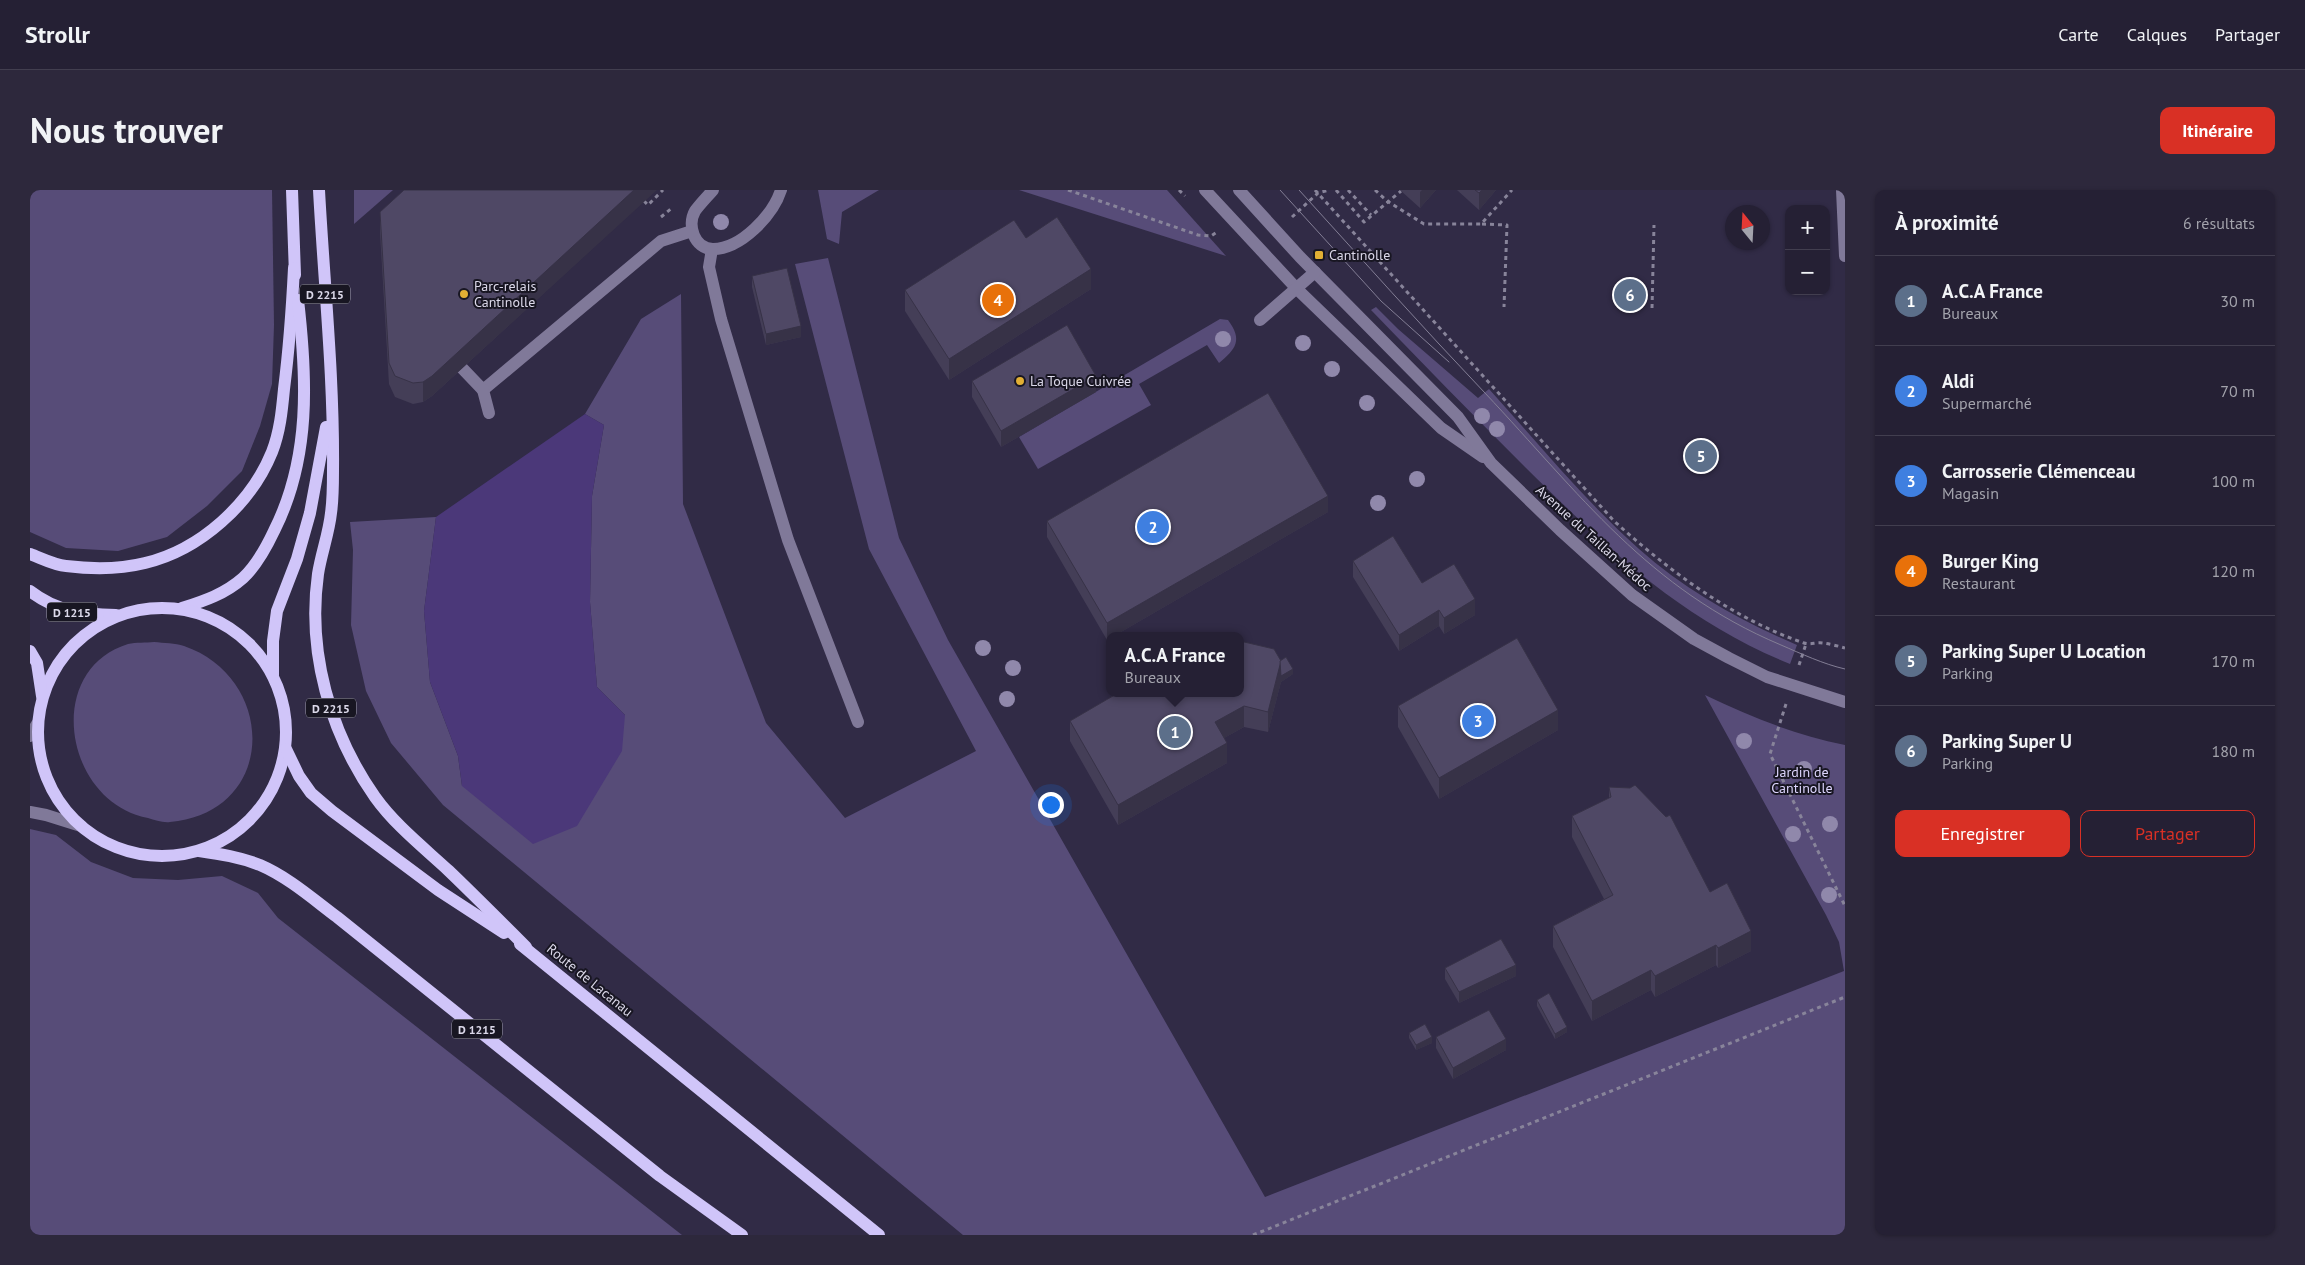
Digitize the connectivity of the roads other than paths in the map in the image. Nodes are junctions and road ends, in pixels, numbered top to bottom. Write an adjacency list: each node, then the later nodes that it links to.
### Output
1 (292, 190): 11 (main road, D 2215)
2 (319, 190): 17 (main road, D 2215)
3 (713, 190): 8 (street)
4 (781, 190): 9 (street)
5 (1205, 190): 13 (street, Avenue du Taillan-Médoc)
6 (1239, 190): 12 (street, Avenue du Taillan-Médoc)
7 (1842, 190): 10 (street)
8 (692, 231): 9 (street); 16 (street)
9 (712, 249): 28 (street)
10 (1845, 256)
11 (294, 268): 20 (main road, D 2215); 22 (main road, D 2215)
12 (1315, 272): 13 (street); 19 (street, Avenue du Taillan-Médoc)
13 (1297, 289): 14 (street); 19 (street, Avenue du Taillan-Médoc)
14 (1260, 320)
15 (462, 368): 16 (street)
16 (483, 390): 18 (street)
17 (331, 397): 25 (main road, D 2215); 35 (main road, D 2215)
18 (489, 413)
19 (1491, 463): 27 (street, Avenue du Taillan-Médoc)
20 (30, 554)
21 (30, 591): 23 (main road, D 1215)
22 (182, 608): 23 (main road); 25 (main road)
23 (119, 615): 26 (main road)
24 (30, 651): 26 (main road)
25 (273, 675): 31 (main road)
26 (42, 696): 29 (main road)
27 (1845, 702)
28 (858, 722)
29 (37, 724): 30 (street); 33 (main road)
30 (30, 736)
31 (286, 749): 34 (main road); 35 (main road, Route de Lacanau)
32 (30, 812): 33 (street)
33 (81, 826): 34 (main road)
34 (199, 851): 36 (main road, D 1215)
35 (526, 948): 37 (main road, Route de Lacanau)
36 (742, 1235)
37 (880, 1235)

